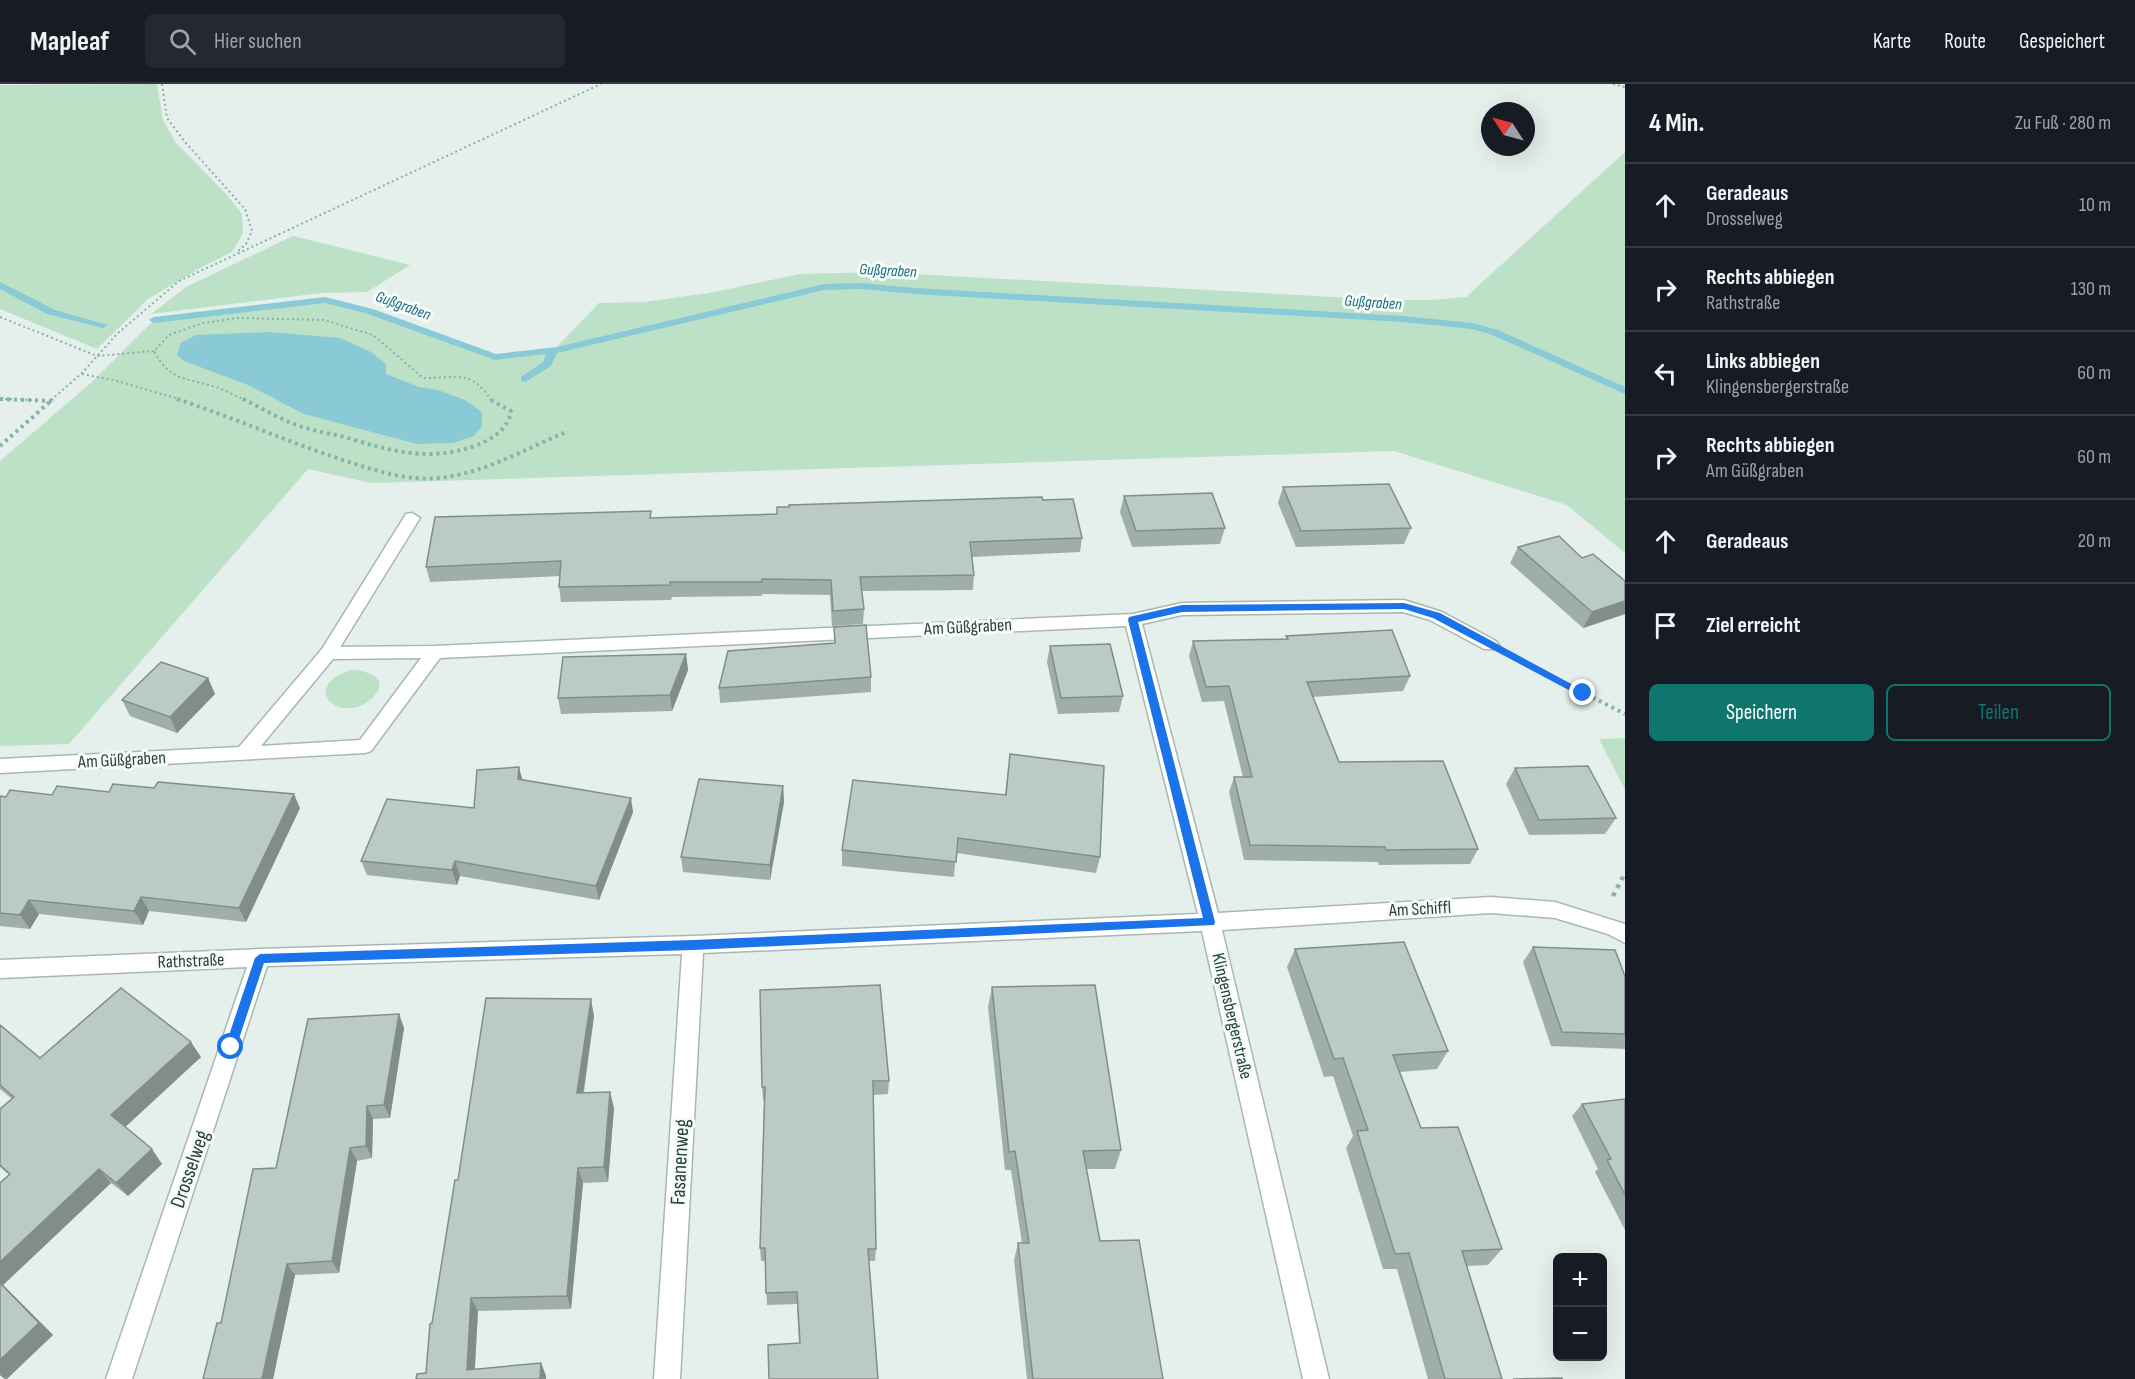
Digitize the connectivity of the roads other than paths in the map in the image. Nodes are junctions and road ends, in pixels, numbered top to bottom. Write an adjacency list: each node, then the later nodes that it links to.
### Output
1 (412, 518): 5 (street)
2 (1133, 620): 3 (street, Am Güßgraben); 4 (street, Am Güßgraben); 8 (street, Klingensbergerstraße)
3 (1490, 645)
4 (435, 652): 5 (street, Am Güßgraben); 6 (street, Am Güßgraben)
5 (328, 653): 6 (street)
6 (244, 754): 7 (street, Am Güßgraben)
7 (0, 766)
8 (1210, 922): 9 (street, Am Schiffl); 10 (street, Rathstraße); 15 (street, Klingensbergerstraße)
9 (1625, 935)
10 (693, 945): 11 (street, Rathstraße); 14 (street, Fasanenweg)
11 (260, 958): 12 (street, Rathstraße); 13 (street, Drosselweg)
12 (0, 969)
13 (119, 1379)
14 (667, 1379)
15 (1317, 1379)

